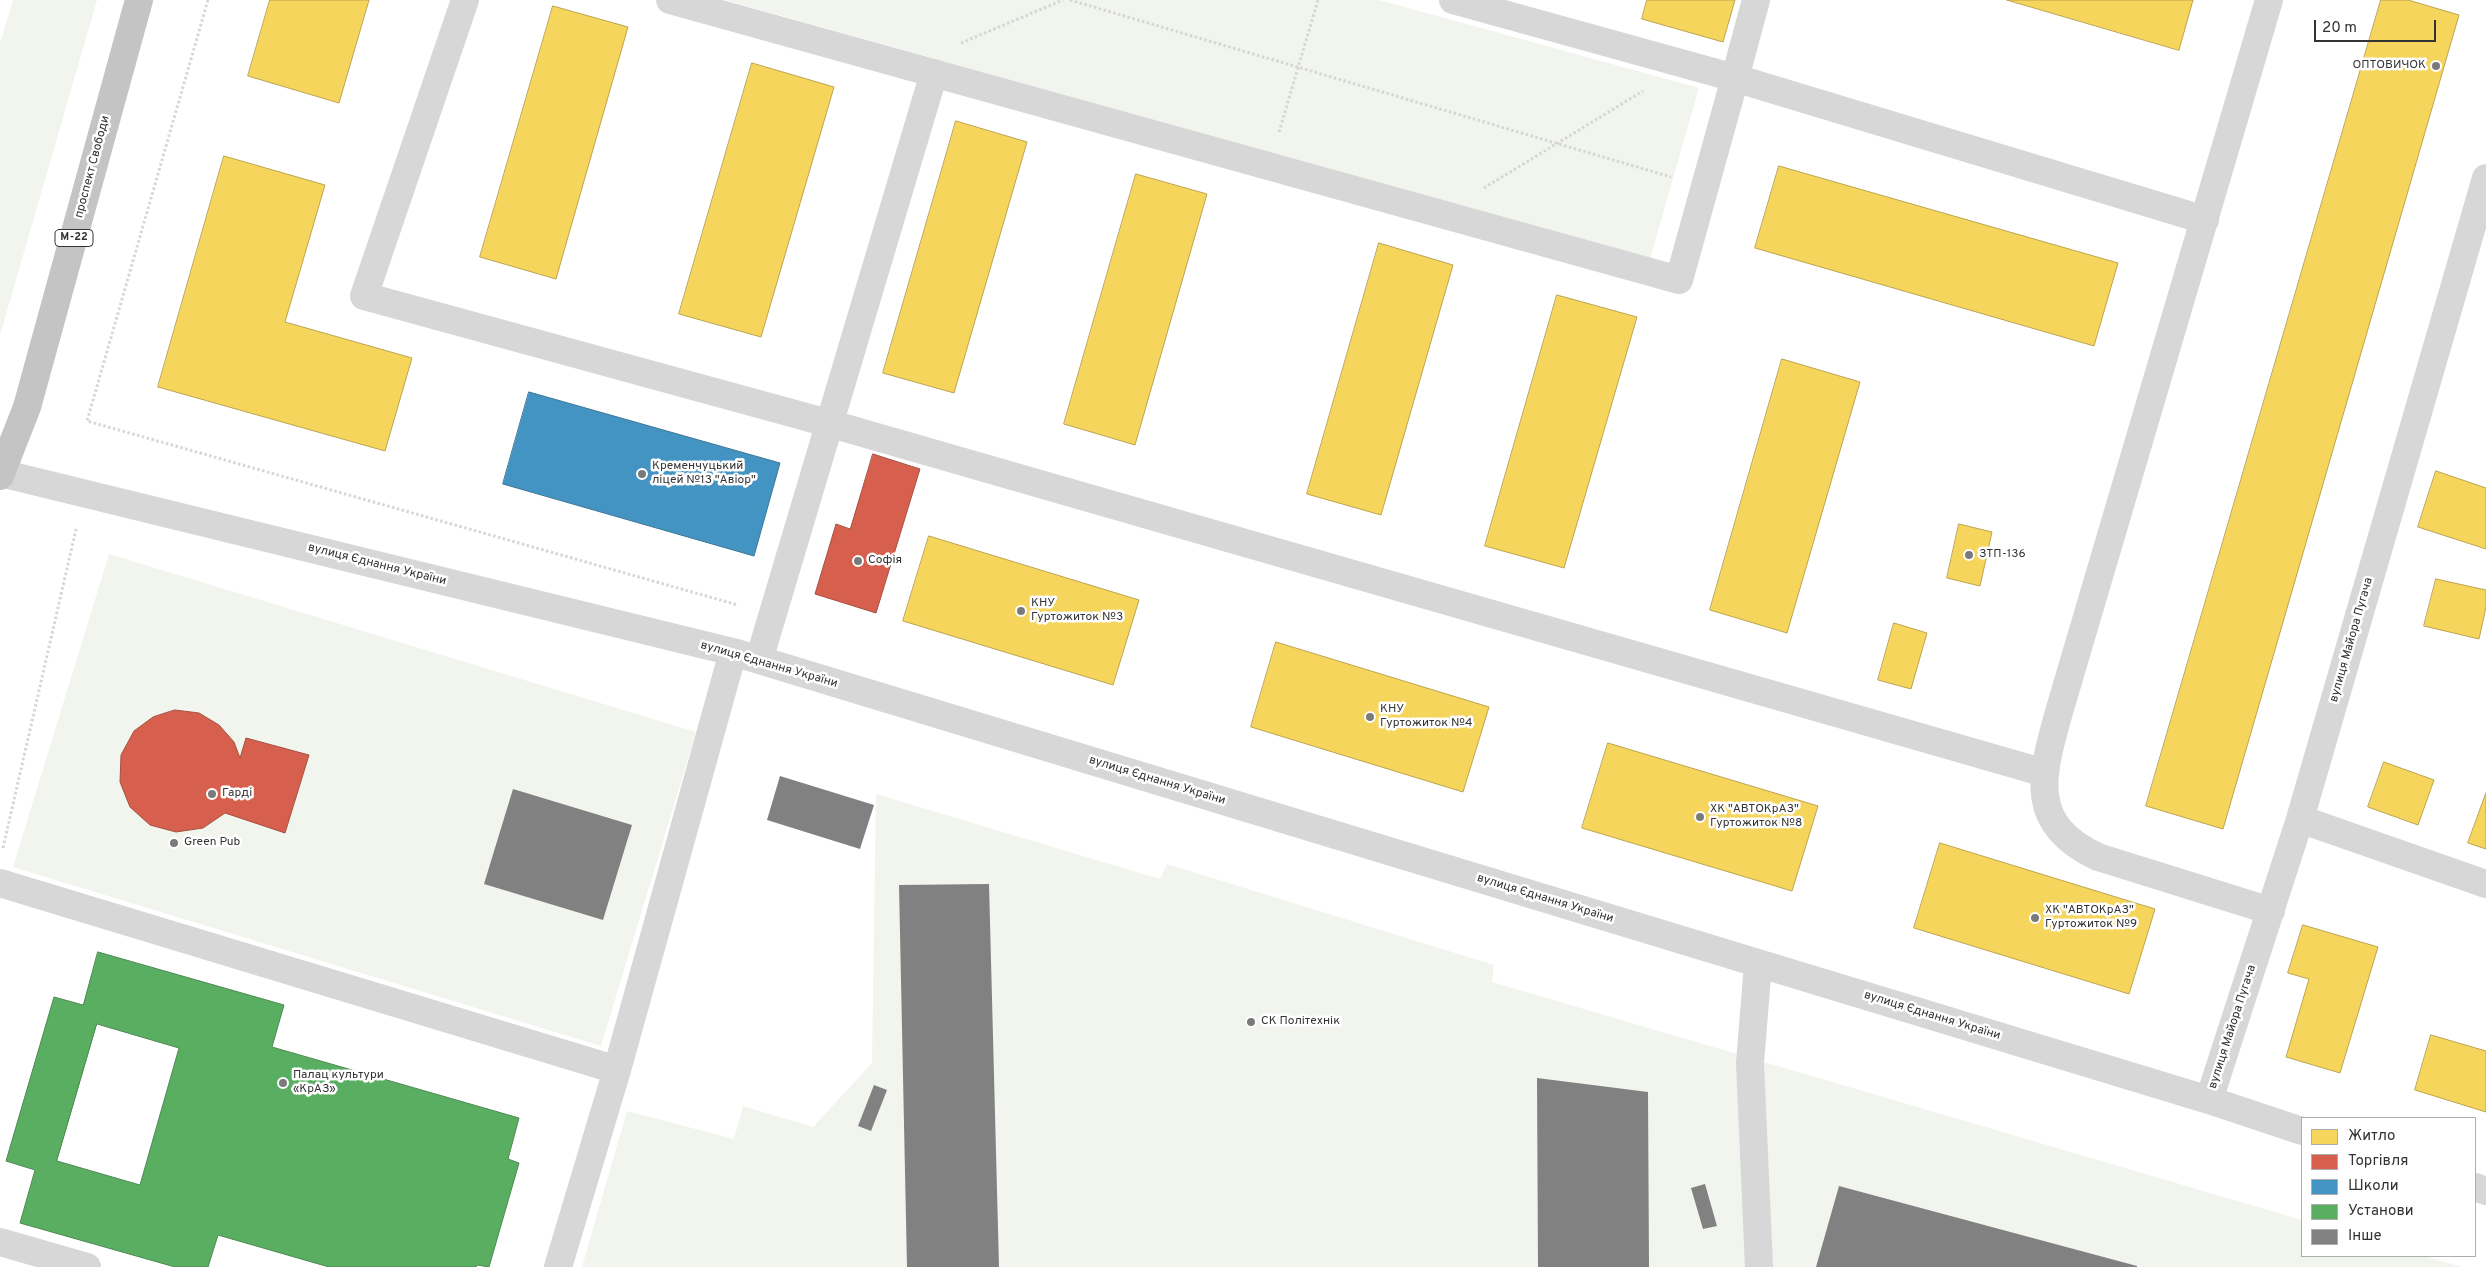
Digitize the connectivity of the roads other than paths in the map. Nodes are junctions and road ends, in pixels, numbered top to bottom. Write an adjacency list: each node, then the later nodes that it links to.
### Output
1 (140, 0): 12 (highway, проспект Свободи / М-22)
2 (465, 0): 11 (street)
3 (670, 0): 7 (street)
4 (1453, 0): 8 (street)
5 (1756, 0): 8 (street)
6 (2269, 0): 10 (street)
7 (934, 74): 8 (street); 11 (street)
8 (1736, 78): 10 (street)
9 (2486, 178): 16 (street, вулиця Майора Пугача)
10 (2205, 220): 15 (street)
11 (828, 423): 14 (street); 15 (street)
12 (0, 474): 13 (street, вулиця Єднання України)
13 (733, 652): 14 (street, вулиця Єднання України); 21 (street)
14 (759, 660): 20 (street, вулиця Єднання України)
15 (2045, 773): 19 (street)
16 (2300, 819): 18 (street); 19 (street, вулиця Майора Пугача)
17 (0, 883): 21 (street)
18 (2486, 884)
19 (2271, 911): 22 (street, вулиця Майора Пугача)
20 (1758, 964): 22 (street, вулиця Єднання України); 27 (street)
21 (617, 1070): 26 (street)
22 (2209, 1100): 23 (street, вулиця Єднання України)
23 (2301, 1131)
24 (0, 1242): 25 (street)
25 (87, 1267)
26 (558, 1267)
27 (1759, 1267)

